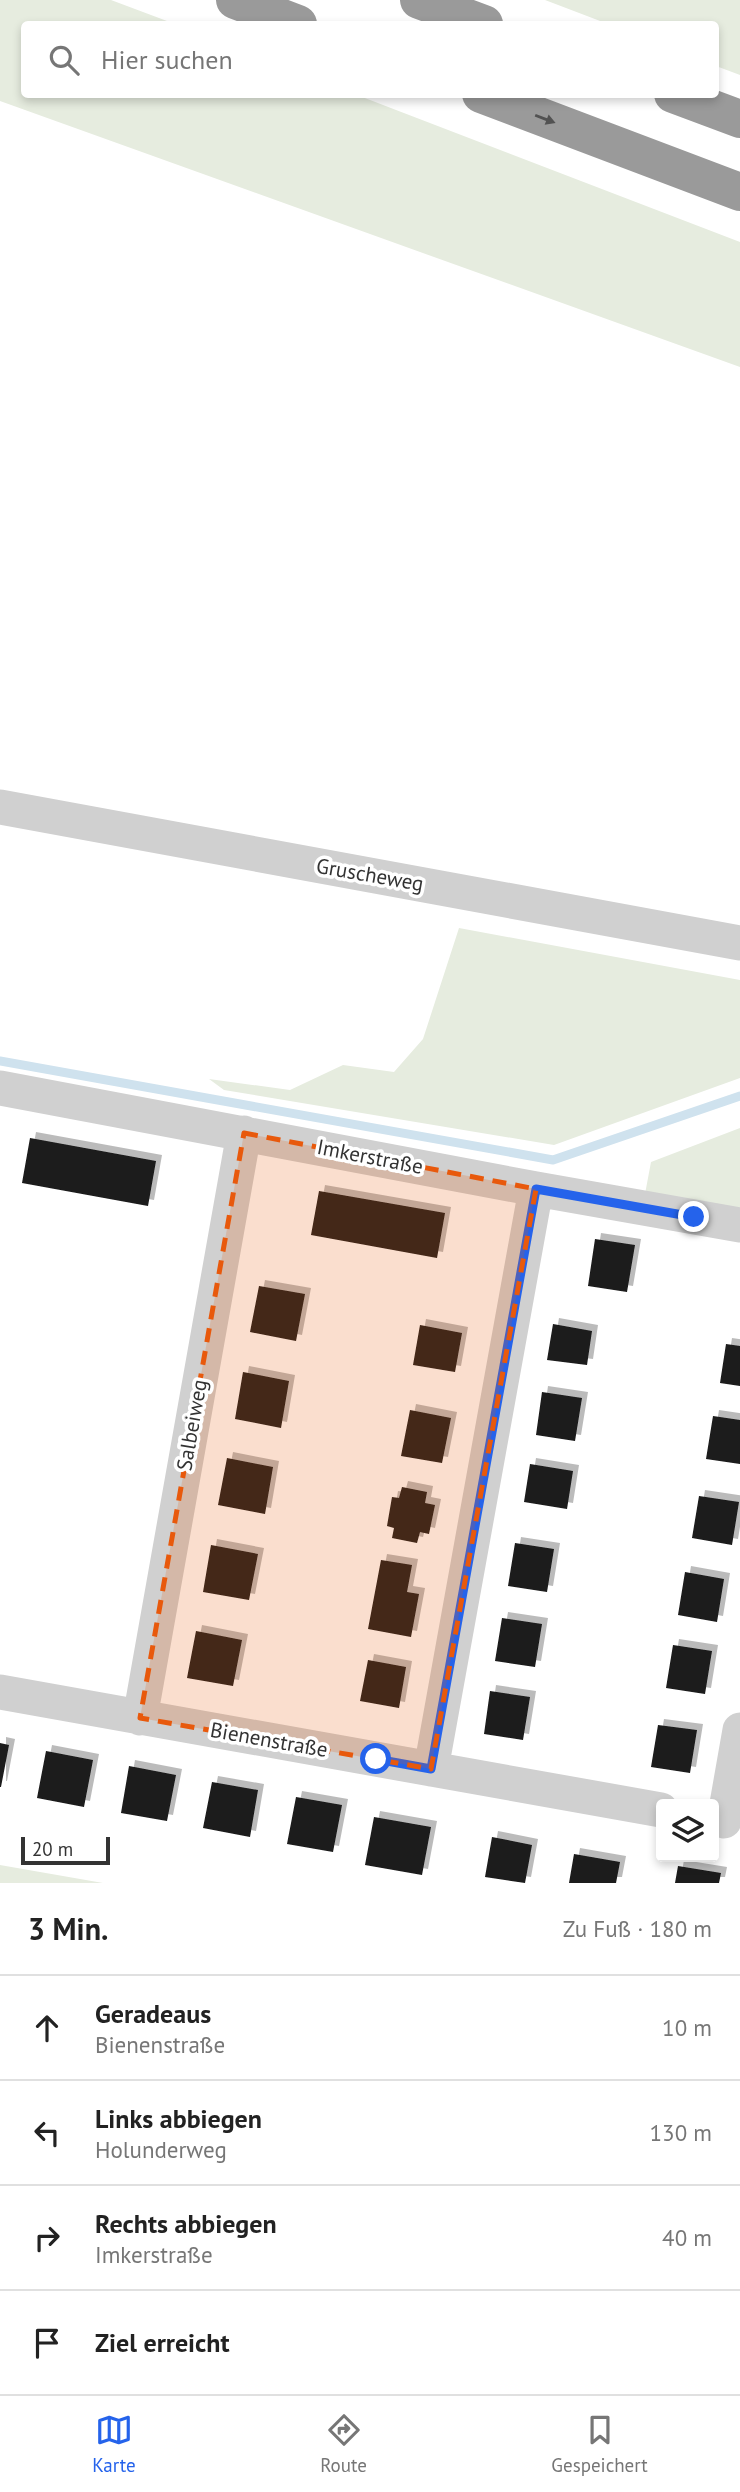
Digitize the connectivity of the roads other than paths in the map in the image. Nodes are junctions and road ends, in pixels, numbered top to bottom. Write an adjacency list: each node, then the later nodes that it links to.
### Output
1 (235, 0): 3 (highway)
2 (419, 0): 4 (highway)
3 (290, 21)
4 (476, 21)
5 (492, 98): 8 (highway, one-way to 8)
6 (684, 98): 7 (highway)
7 (740, 119)
8 (740, 192)
9 (0, 807): 10 (street, Gruscheweg)
10 (740, 943)
11 (0, 1088): 12 (street, Imkerstraße)
12 (244, 1133): 13 (street, Imkerstraße); 16 (street, Salbeiweg)
13 (536, 1189): 14 (street, Imkerstraße); 18 (street)
14 (740, 1225)
15 (0, 1692): 16 (street, Bienenstraße)
16 (140, 1718): 18 (street, Bienenstraße)
17 (740, 1730): 20 (street)
18 (431, 1769): 19 (street, Bienenstraße)
19 (656, 1809)
20 (726, 1821)

